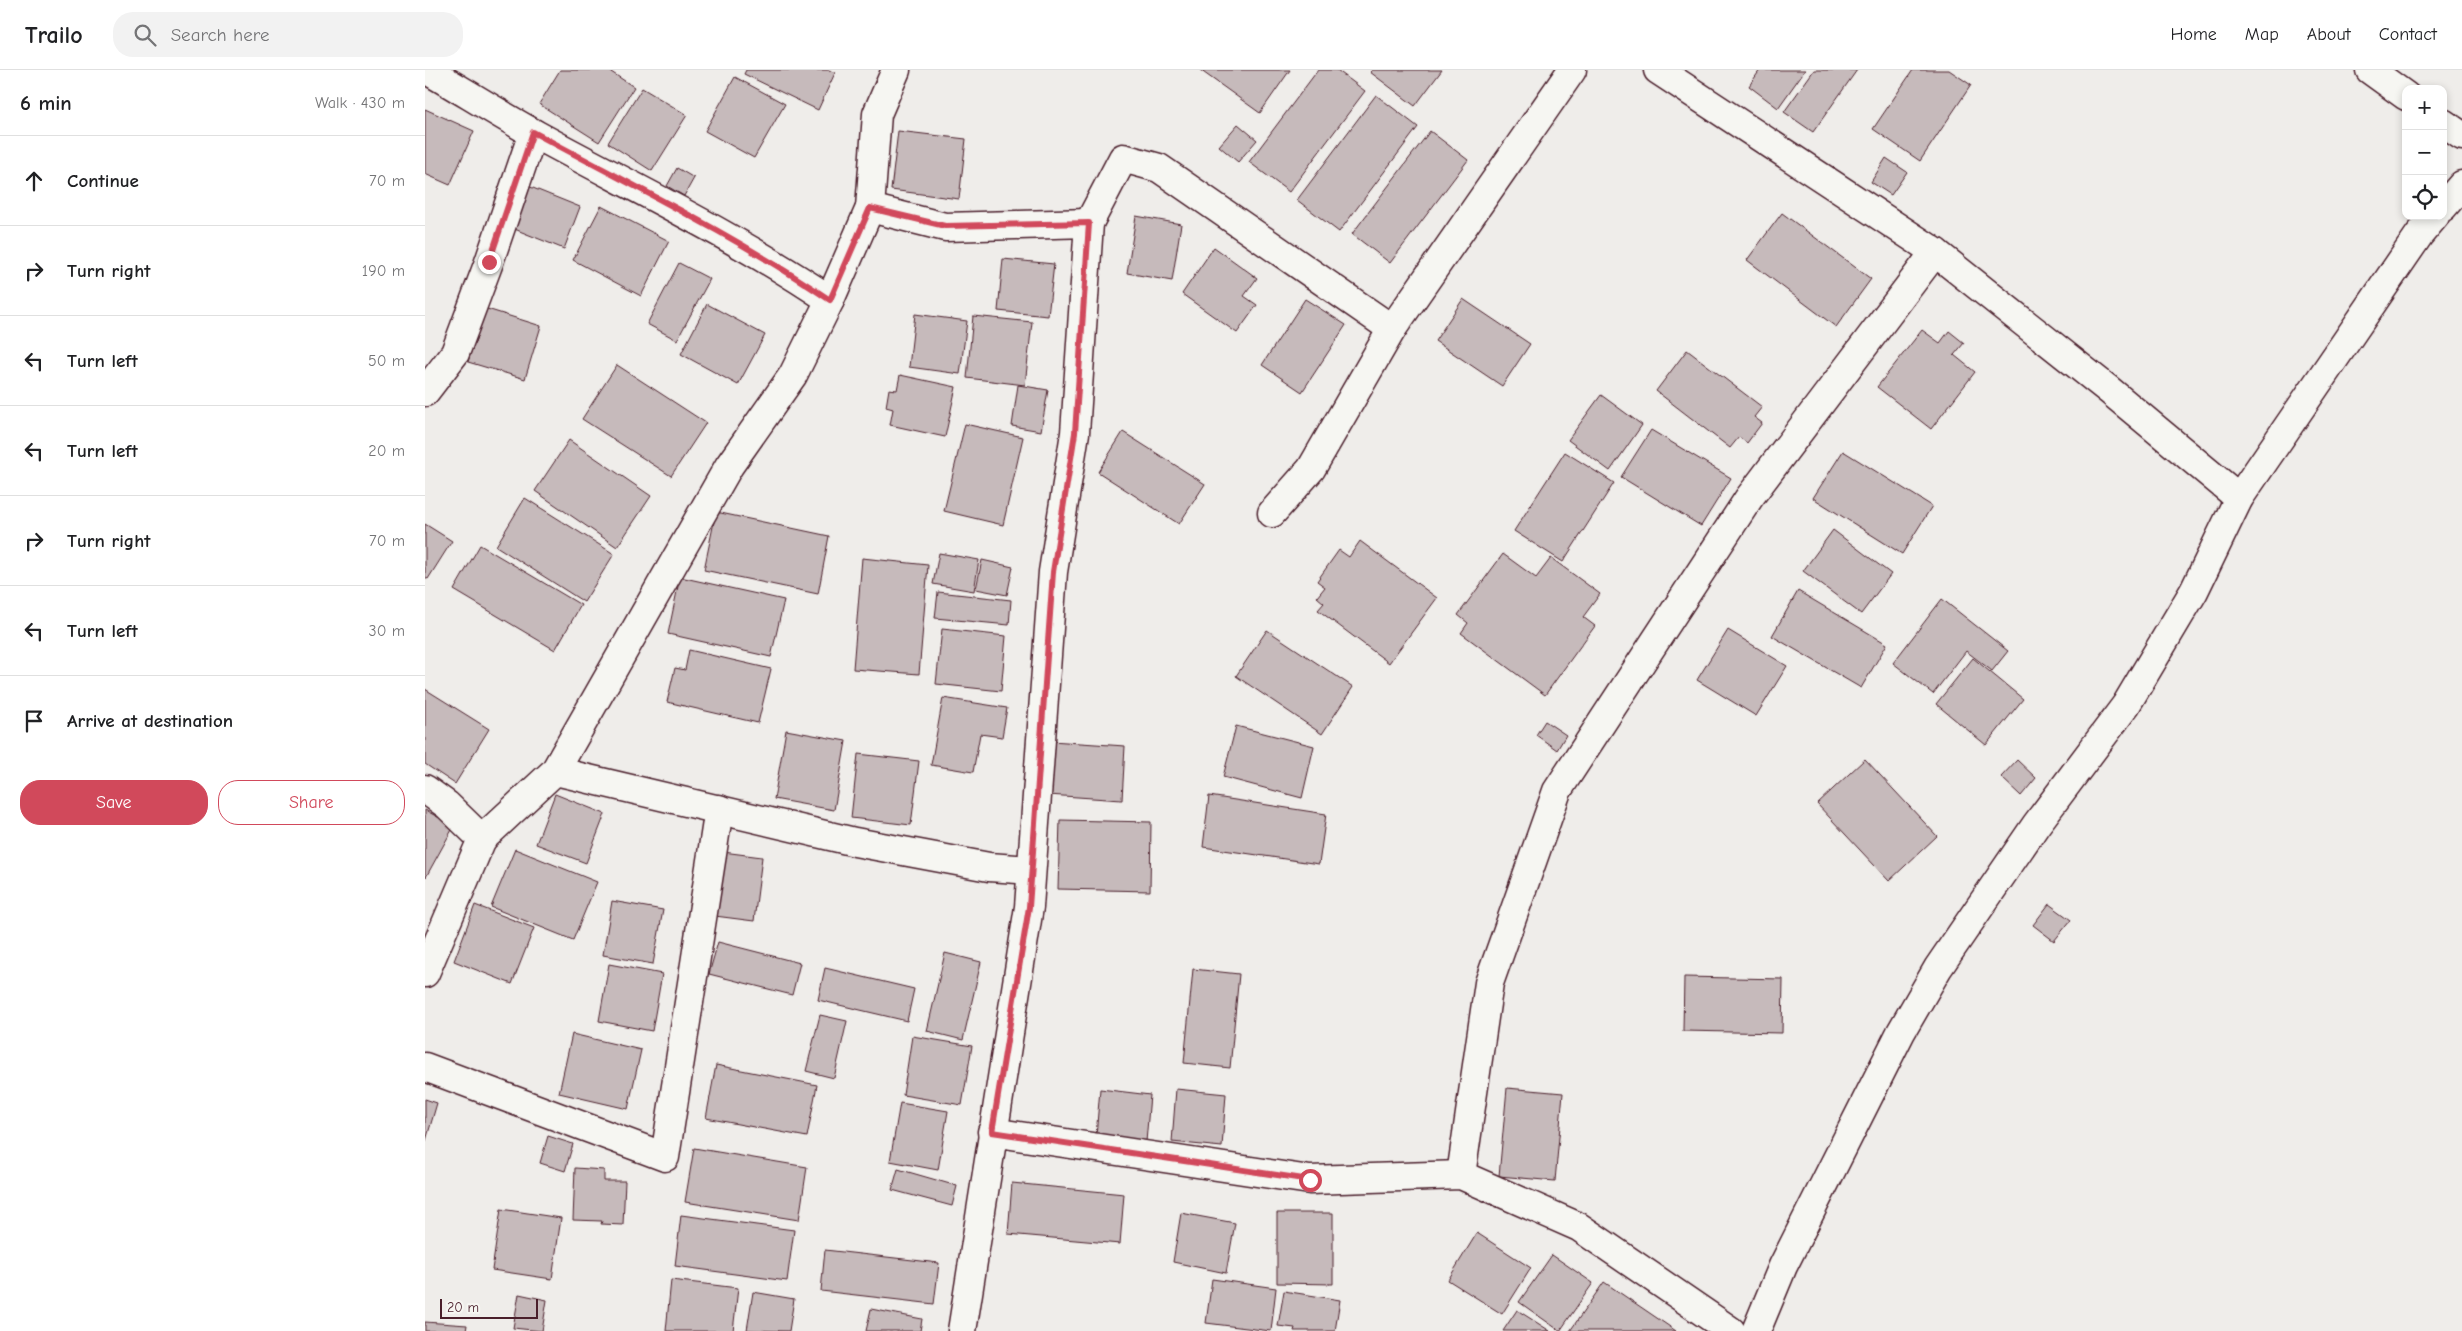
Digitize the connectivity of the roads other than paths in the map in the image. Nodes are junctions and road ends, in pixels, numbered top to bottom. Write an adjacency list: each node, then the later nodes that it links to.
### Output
1 (427, 70): 8 (street)
2 (897, 70): 12 (street)
3 (1572, 70): 17 (street)
4 (1658, 70): 15 (street)
5 (2370, 70): 6 (street)
6 (2402, 93)
7 (2447, 126): 9 (street)
8 (533, 132): 16 (street); 18 (street)
9 (2462, 136)
10 (2462, 185): 11 (street)
11 (2447, 202)
12 (870, 208): 14 (street); 16 (street)
13 (2432, 220): 19 (street)
14 (1089, 223): 17 (street); 25 (street)
15 (1935, 252): 19 (street); 29 (street)
16 (830, 300): 21 (street)
17 (1392, 329): 20 (street)
18 (425, 392)
19 (2239, 498): 32 (street)
20 (1271, 513)
21 (555, 771): 23 (street); 24 (street)
22 (425, 789): 24 (street)
23 (719, 809): 25 (street); 27 (street)
24 (482, 839): 26 (street)
25 (1031, 870): 28 (street)
26 (425, 973)
27 (425, 1067)
28 (992, 1132): 29 (street); 30 (street)
29 (1461, 1175): 31 (street)
30 (962, 1331)
31 (1731, 1331)
32 (1756, 1331)

